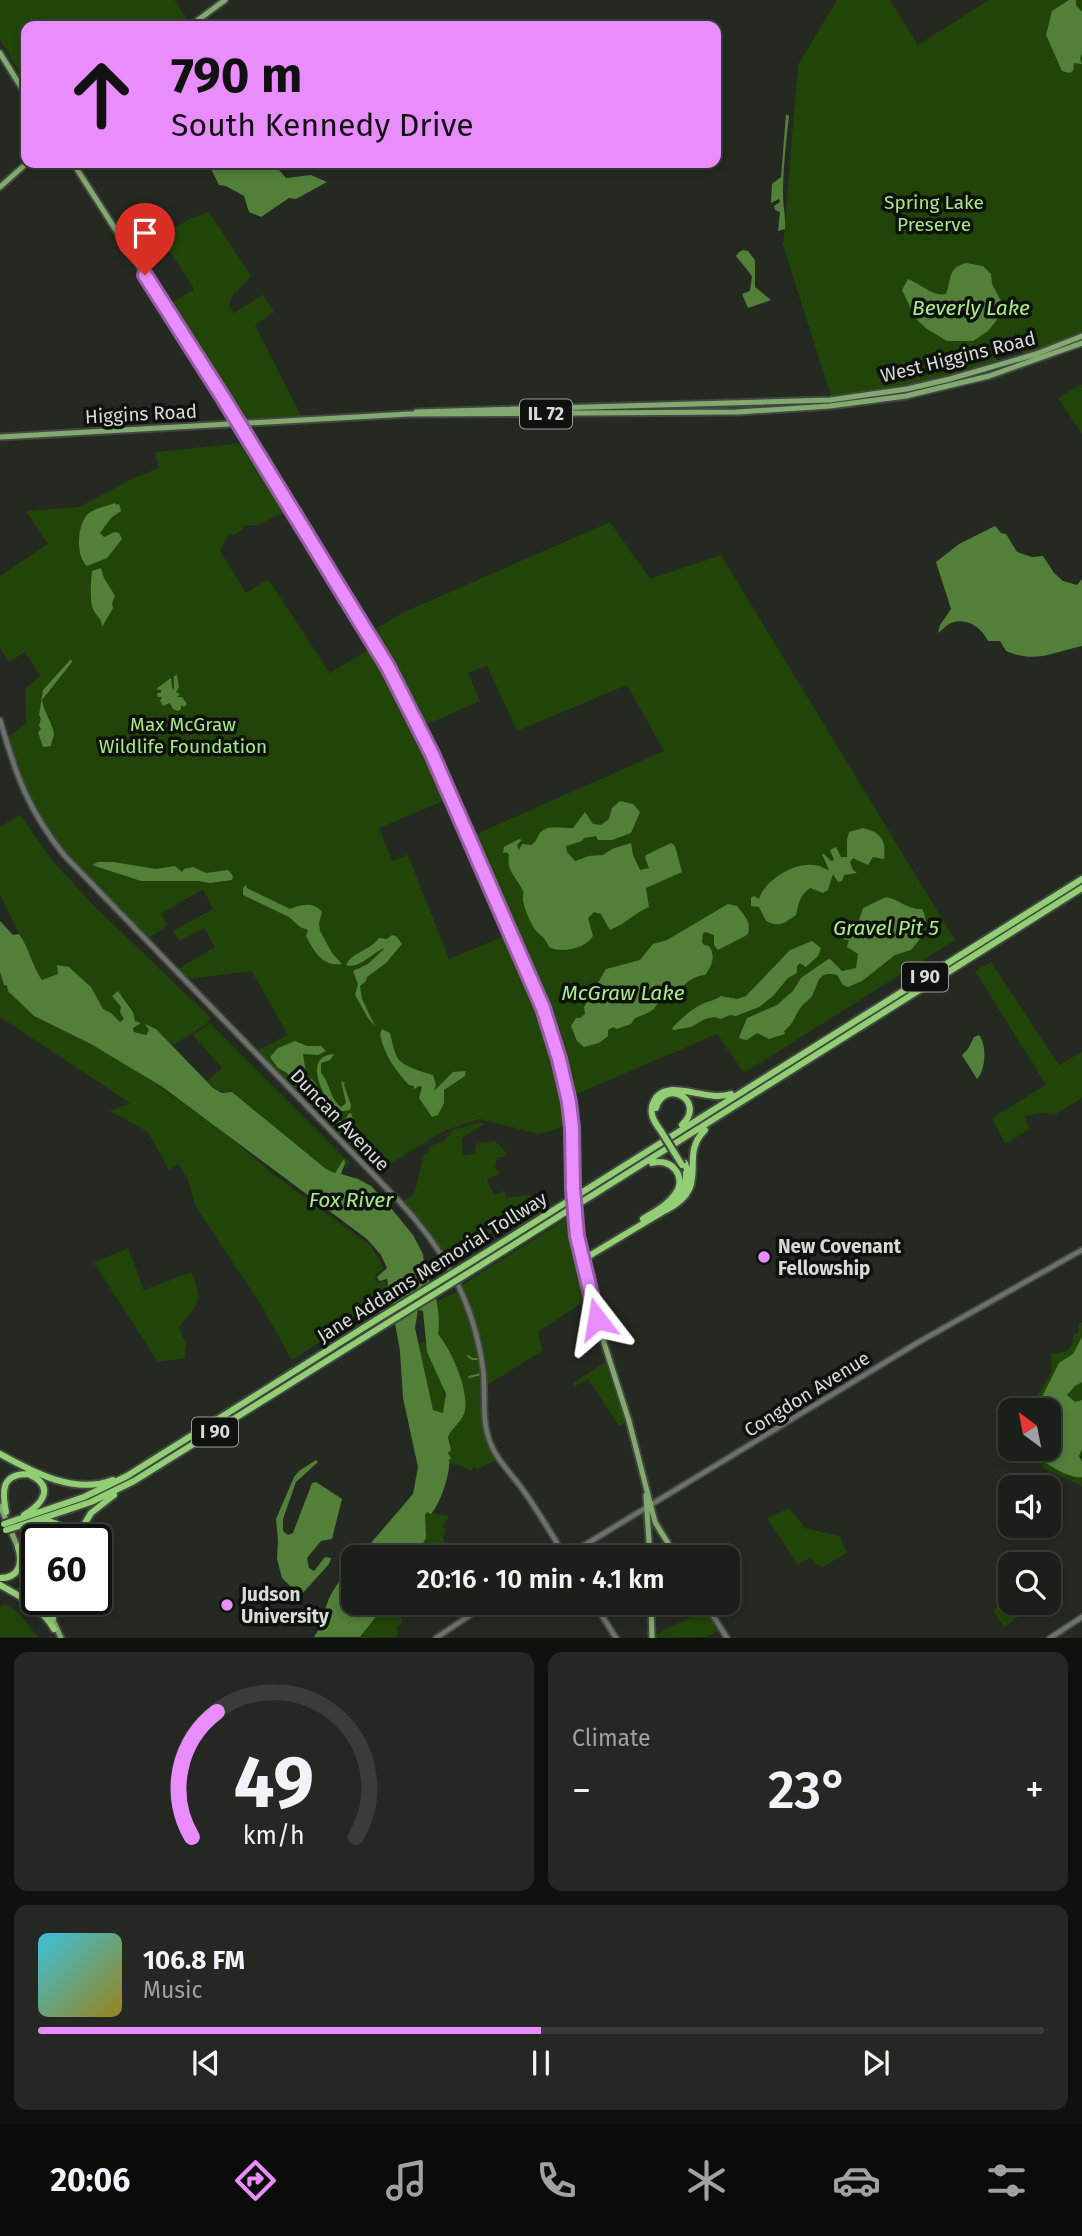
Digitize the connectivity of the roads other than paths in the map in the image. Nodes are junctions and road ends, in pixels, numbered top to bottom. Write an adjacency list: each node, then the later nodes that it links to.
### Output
1 (225, 0): 2 (main road)
2 (197, 21)
3 (0, 47): 5 (main road)
4 (0, 53): 6 (main road)
5 (21, 81)
6 (21, 87)
7 (21, 168): 9 (main road)
8 (74, 168): 16 (main road)
9 (0, 187)
10 (1082, 337): 12 (main road, West Higgins Road / IL 72)
11 (1082, 343): 13 (main road, West Higgins Road / IL 72)
12 (755, 403): 14 (main road, Higgins Road / IL 72)
13 (759, 411): 14 (main road, Higgins Road / IL 72)
14 (409, 414): 15 (main road, Higgins Road / IL 72)
15 (258, 422): 16 (main road, Higgins Road / IL 72); 17 (main road)
16 (237, 425): 17 (main road); 18 (main road, Higgins Road / IL 72); 19 (main road)
17 (246, 436): 19 (main road)
18 (0, 437)
19 (325, 564): 32 (main road, bridge)
20 (0, 720): 47 (street, Duncan Avenue)
21 (1082, 878): 23 (highway, Jane Addams Memorial Tollway / I 90)
22 (1082, 888): 24 (highway, Jane Addams Memorial Tollway / I 90)
23 (749, 1086): 25 (highway); 26 (highway, Jane Addams Memorial Tollway / I 90)
24 (767, 1088): 28 (highway, Jane Addams Memorial Tollway / I 90); 29 (highway)
25 (662, 1130): 26 (highway); 27 (highway, bridge)
26 (655, 1145): 37 (highway, Jane Addams Memorial Tollway / I 90, bridge)
27 (684, 1164): 29 (highway); 30 (highway)
28 (636, 1170): 30 (highway); 36 (highway, Jane Addams Memorial Tollway / I 90, bridge)
29 (666, 1210): 32 (highway)
30 (642, 1220): 32 (highway)
31 (1082, 1250): 40 (street, Congdon Avenue)
32 (582, 1259): 33 (highway); 34 (main road)
33 (585, 1272): 34 (main road)
34 (591, 1300): 40 (main road)
35 (0, 1454): 37 (highway)
36 (164, 1463): 42 (highway, Jane Addams Memorial Tollway / I 90); 45 (highway)
37 (137, 1470): 43 (highway, Jane Addams Memorial Tollway / I 90)
38 (0, 1499): 41 (main road)
39 (0, 1506): 51 (main road)
40 (650, 1507): 48 (street, Congdon Avenue); 49 (main road); 50 (main road)
41 (6, 1512): 43 (highway); 51 (main road)
42 (40, 1520): 43 (highway, Jane Addams Memorial Tollway / I 90); 44 (highway)
43 (18, 1523): 46 (highway, Jane Addams Memorial Tollway / I 90, bridge)
44 (54, 1524)
45 (84, 1524)
46 (2, 1529)
47 (558, 1545)
48 (585, 1545)
49 (650, 1545)
50 (669, 1545)
51 (20, 1548): 52 (highway)
52 (0, 1578)
53 (0, 1585): 63 (highway)
54 (49, 1615): 63 (main road)
55 (51, 1615): 62 (main road)
56 (53, 1615): 62 (highway)
57 (470, 1615): 65 (street)
58 (602, 1615): 66 (street)
59 (652, 1615): 67 (main road)
60 (713, 1615): 68 (street)
61 (1082, 1617): 69 (street)
62 (53, 1618): 64 (main road)
63 (54, 1629): 64 (main road)
64 (59, 1637)
65 (436, 1637)
66 (616, 1637)
67 (653, 1637)
68 (727, 1637)
69 (1050, 1637)

